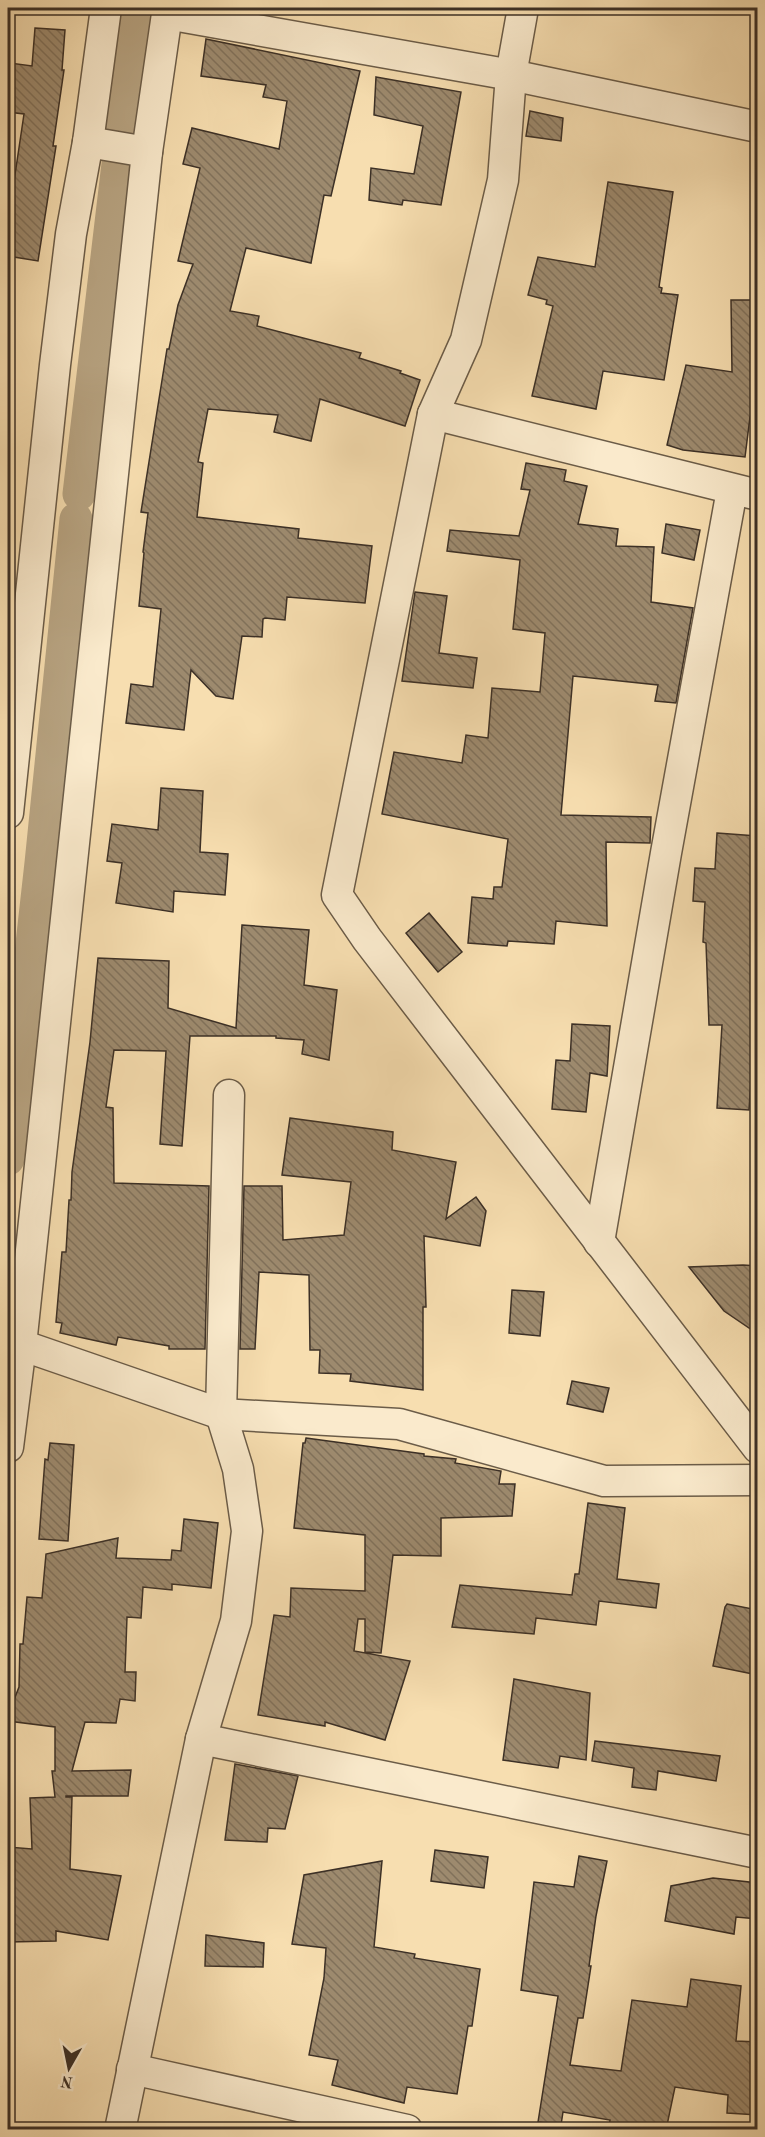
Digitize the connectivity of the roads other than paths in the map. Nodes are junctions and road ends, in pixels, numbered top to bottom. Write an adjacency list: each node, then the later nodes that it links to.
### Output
1 (106, 8): 6 (street)
2 (523, 8): 4 (street)
3 (167, 11): 4 (street); 7 (street)
4 (511, 75): 5 (street); 8 (street)
5 (758, 127)
6 (88, 142): 7 (street); 10 (street)
7 (147, 152): 13 (street)
8 (434, 414): 9 (street); 12 (street)
9 (745, 492): 12 (street)
10 (8, 813)
11 (229, 1095): 14 (street)
12 (599, 1242): 16 (street)
13 (21, 1345): 14 (street); 15 (street)
14 (221, 1414): 17 (street); 18 (street)
15 (8, 1447)
16 (758, 1449)
17 (758, 1480)
18 (201, 1739): 19 (street); 20 (street)
19 (758, 1853)
20 (132, 2069): 21 (street); 22 (street)
21 (120, 2130)
22 (407, 2130)

